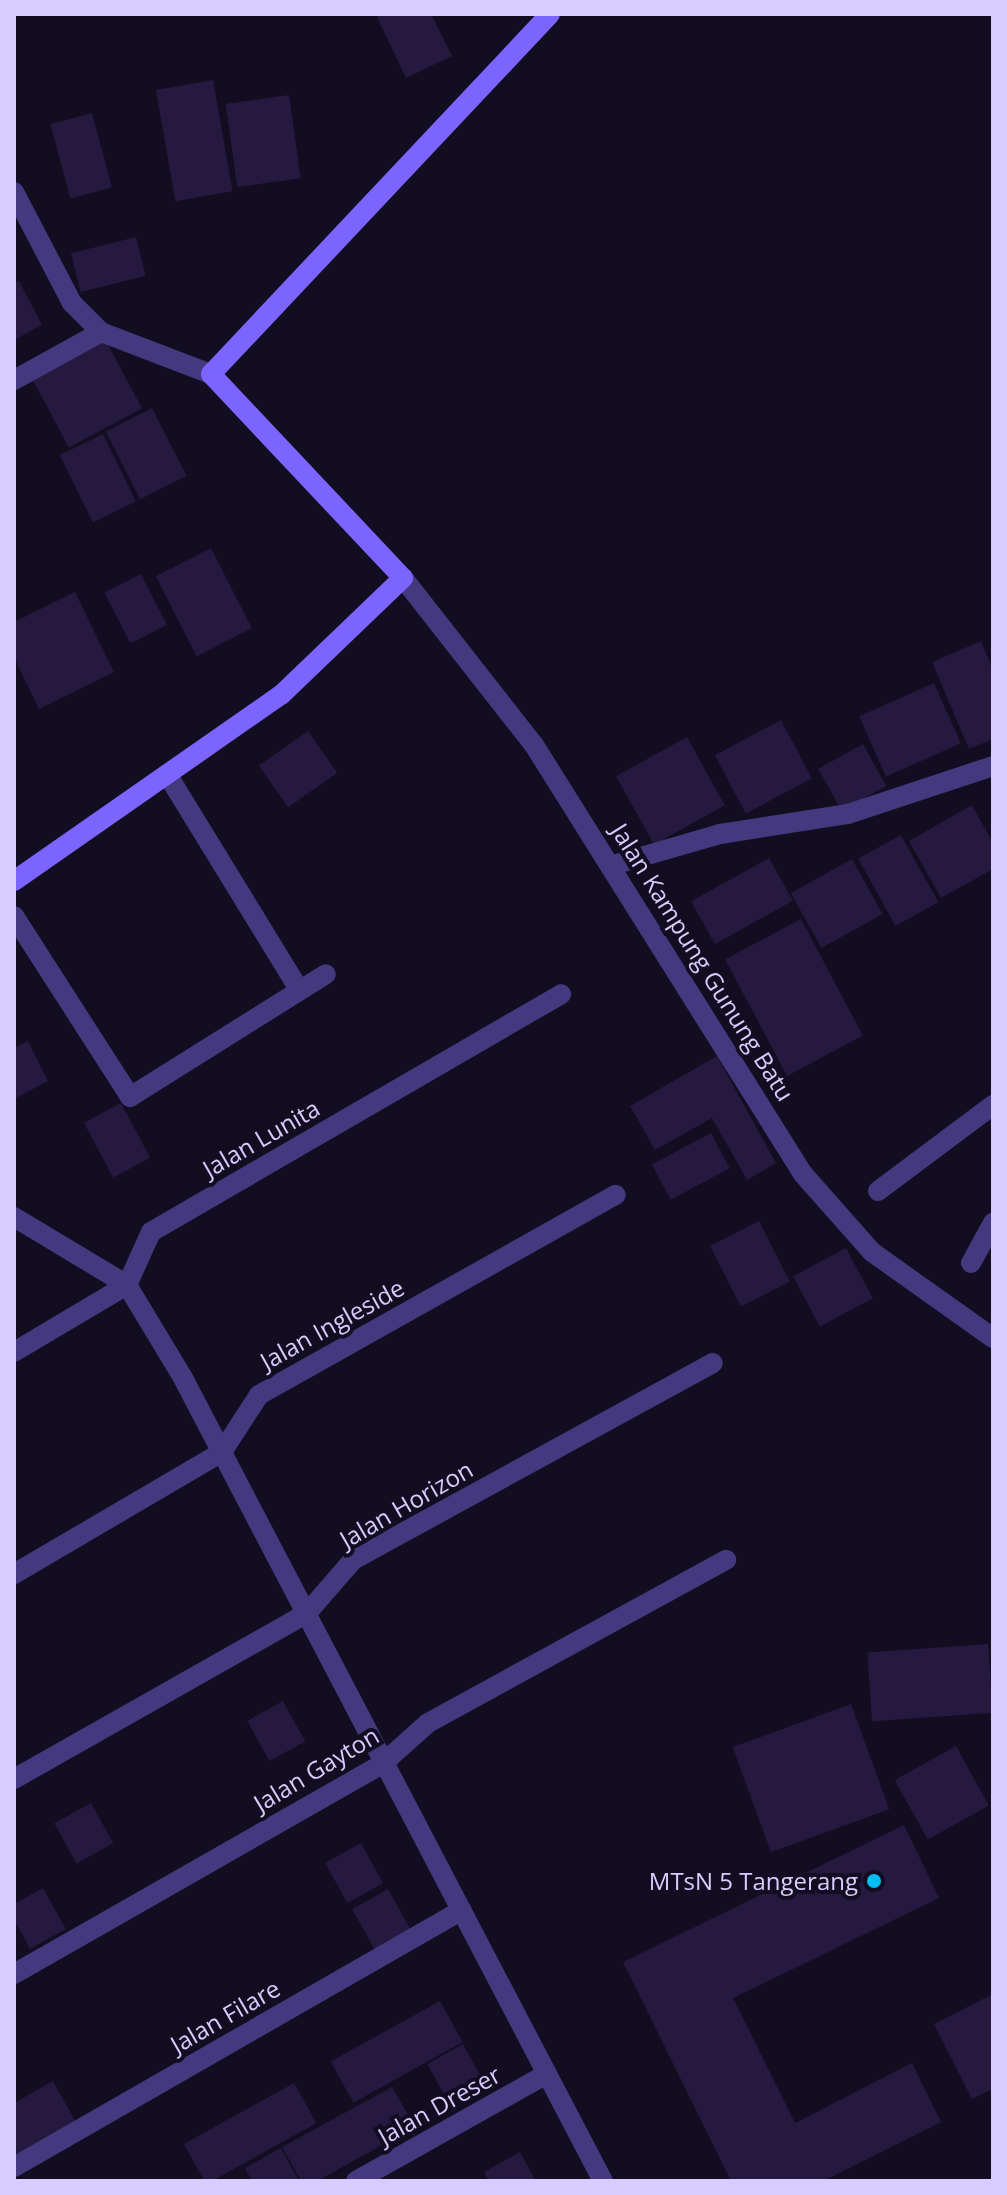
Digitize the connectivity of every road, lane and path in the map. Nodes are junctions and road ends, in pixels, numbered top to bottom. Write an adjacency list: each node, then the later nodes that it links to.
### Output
1 (550, 14): 4 (street)
2 (14, 192): 3 (street)
3 (101, 332): 4 (street); 5 (street)
4 (211, 374): 6 (street)
5 (14, 380)
6 (403, 578): 8 (street); 9 (street, Jalan Kampung Gunung Batu)
7 (993, 766): 9 (street)
8 (167, 774): 10 (street); 13 (street)
9 (613, 865): 22 (street, Jalan Kampung Gunung Batu)
10 (14, 881)
11 (14, 916): 13 (street)
12 (326, 974): 13 (street)
13 (299, 989)
14 (561, 994): 21 (street, Jalan Lunita)
15 (993, 1105): 16 (street)
16 (878, 1191)
17 (616, 1195): 25 (street, Jalan Ingleside)
18 (14, 1217): 21 (street)
19 (993, 1223): 20 (street)
20 (971, 1263)
21 (127, 1285): 23 (street); 25 (street)
22 (993, 1338)
23 (14, 1352)
24 (713, 1363): 28 (street, Jalan Horizon)
25 (222, 1452): 27 (street, Jalan Ingleside); 28 (street)
26 (726, 1560): 29 (street, Jalan Gayton)
27 (14, 1574)
28 (307, 1613): 29 (street); 30 (street, Jalan Horizon)
29 (381, 1765): 31 (street); 32 (street, Jalan Gayton)
30 (14, 1779)
31 (462, 1910): 33 (street); 34 (street, Jalan Filare)
32 (14, 1974)
33 (547, 2074): 35 (street, Jalan Dreser); 36 (street)
34 (14, 2167)
35 (356, 2181)
36 (603, 2181)

